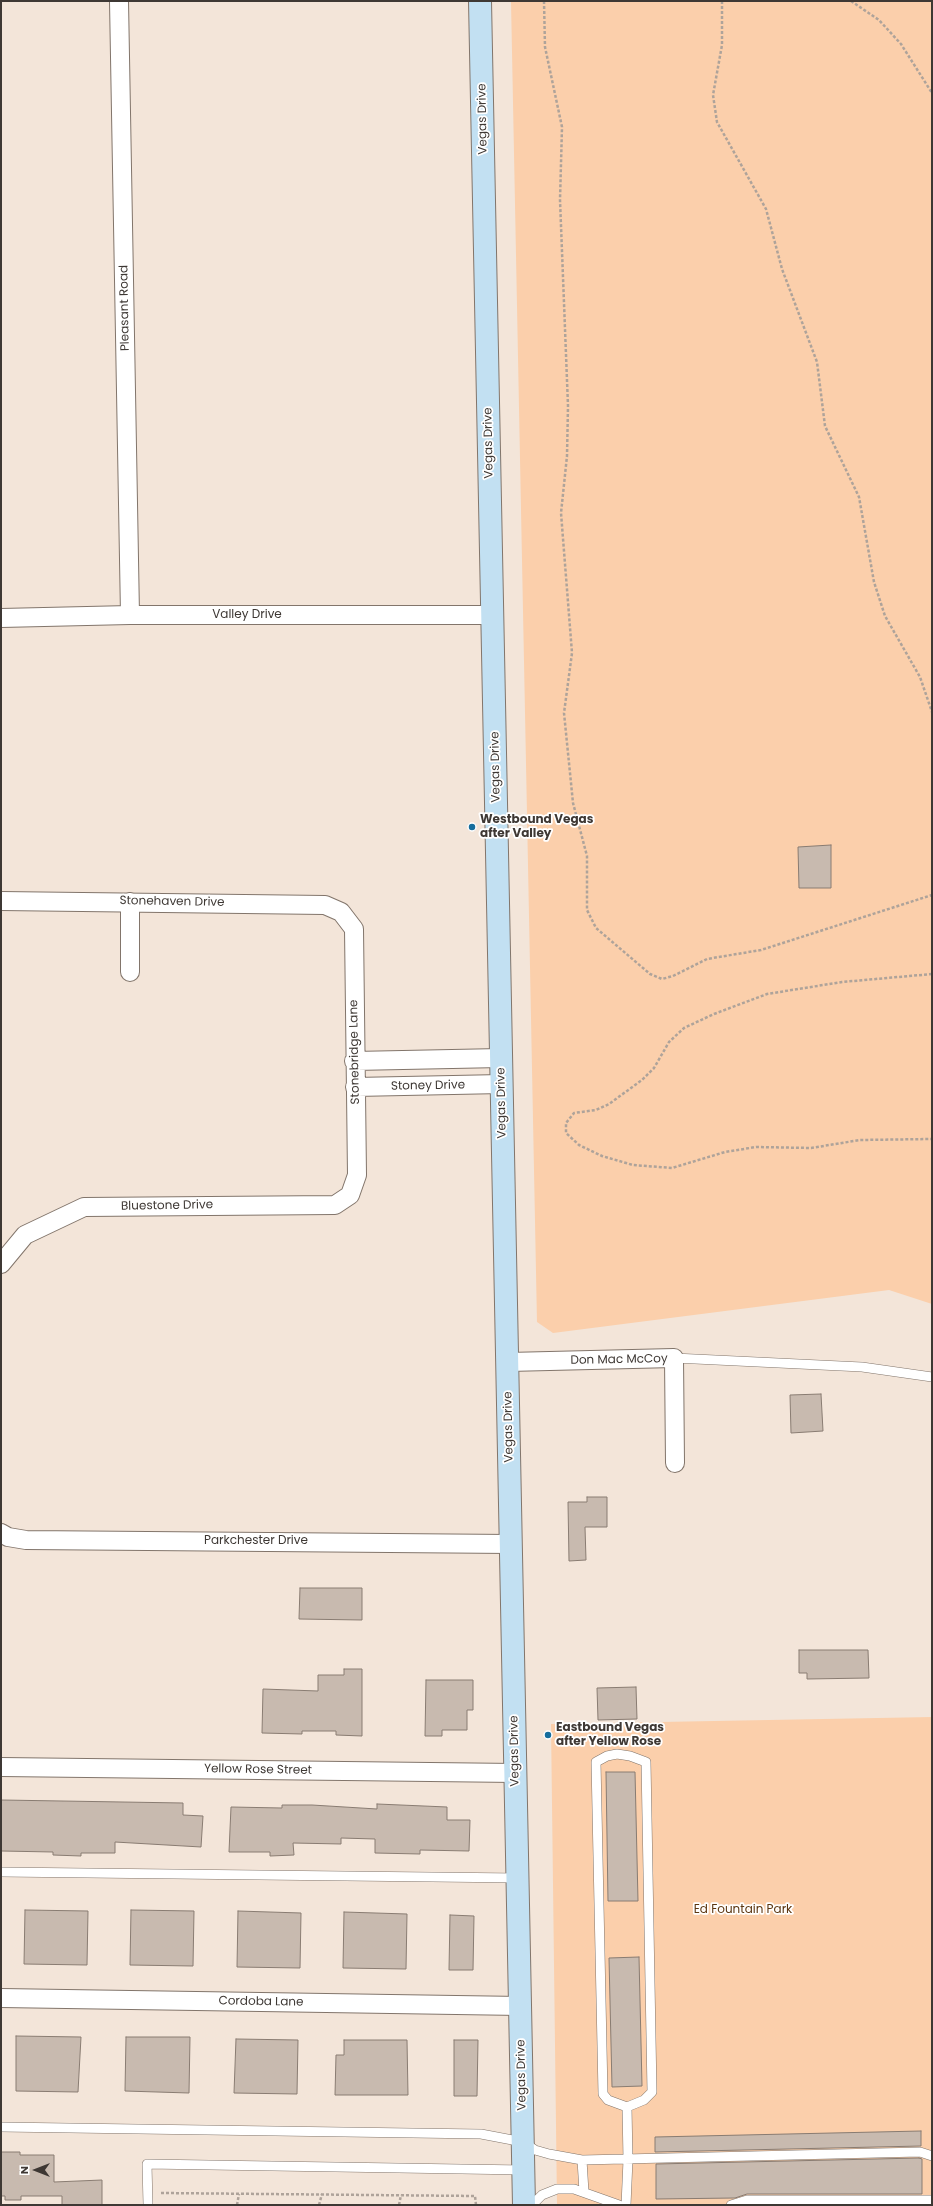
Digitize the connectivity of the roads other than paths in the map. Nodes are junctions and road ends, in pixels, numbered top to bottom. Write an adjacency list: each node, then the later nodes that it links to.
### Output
1 (119, 1): 3 (street, Pleasant Road)
2 (480, 1): 4 (main road, Vegas Drive)
3 (130, 615): 4 (street, Valley Drive); 5 (street, Valley Drive)
4 (493, 615): 10 (main road, Vegas Drive)
5 (1, 618)
6 (1, 901): 7 (street, Stonehaven Drive)
7 (130, 902): 8 (street, Stonehaven Drive); 9 (street)
8 (341, 912): 11 (street, Stonebridge Lane)
9 (130, 972)
10 (501, 1058): 11 (street); 12 (main road, Vegas Drive)
11 (354, 1061): 13 (street, Stonebridge Lane)
12 (502, 1084): 13 (street, Stoney Drive); 17 (main road, Vegas Drive)
13 (355, 1087): 14 (street, Stonebridge Lane)
14 (350, 1195): 15 (street, Bluestone Drive)
15 (1, 1264)
16 (674, 1358): 17 (street, Don Mac McCoy); 18 (lane); 19 (street, Don Mac McCoy)
17 (508, 1362): 21 (main road, Vegas Drive)
18 (932, 1377)
19 (675, 1463)
20 (1, 1533): 21 (street, Parkchester Drive)
21 (511, 1544): 23 (main road, Vegas Drive)
22 (1, 1767): 23 (street, Yellow Rose Street)
23 (516, 1773): 25 (main road, Vegas Drive)
24 (1, 1872): 25 (lane)
25 (518, 1878): 27 (main road, Vegas Drive)
26 (1, 1998): 27 (street, Cordoba Lane)
27 (520, 2006): 30 (main road, Vegas Drive)
28 (627, 2107): 28 (lane); 33 (lane)
29 (1, 2127): 30 (lane)
30 (523, 2142): 32 (lane); 34 (main road, Vegas Drive)
31 (932, 2156): 33 (lane)
32 (582, 2160): 33 (lane); 35 (lane)
33 (628, 2160): 41 (lane)
34 (524, 2170): 37 (lane); 38 (main road, Vegas Drive)
35 (584, 2192): 39 (lane); 40 (lane)
36 (932, 2200): 42 (lane)
37 (148, 2205)
38 (524, 2205)
39 (532, 2205)
40 (619, 2205)
41 (626, 2205)
42 (731, 2205)

